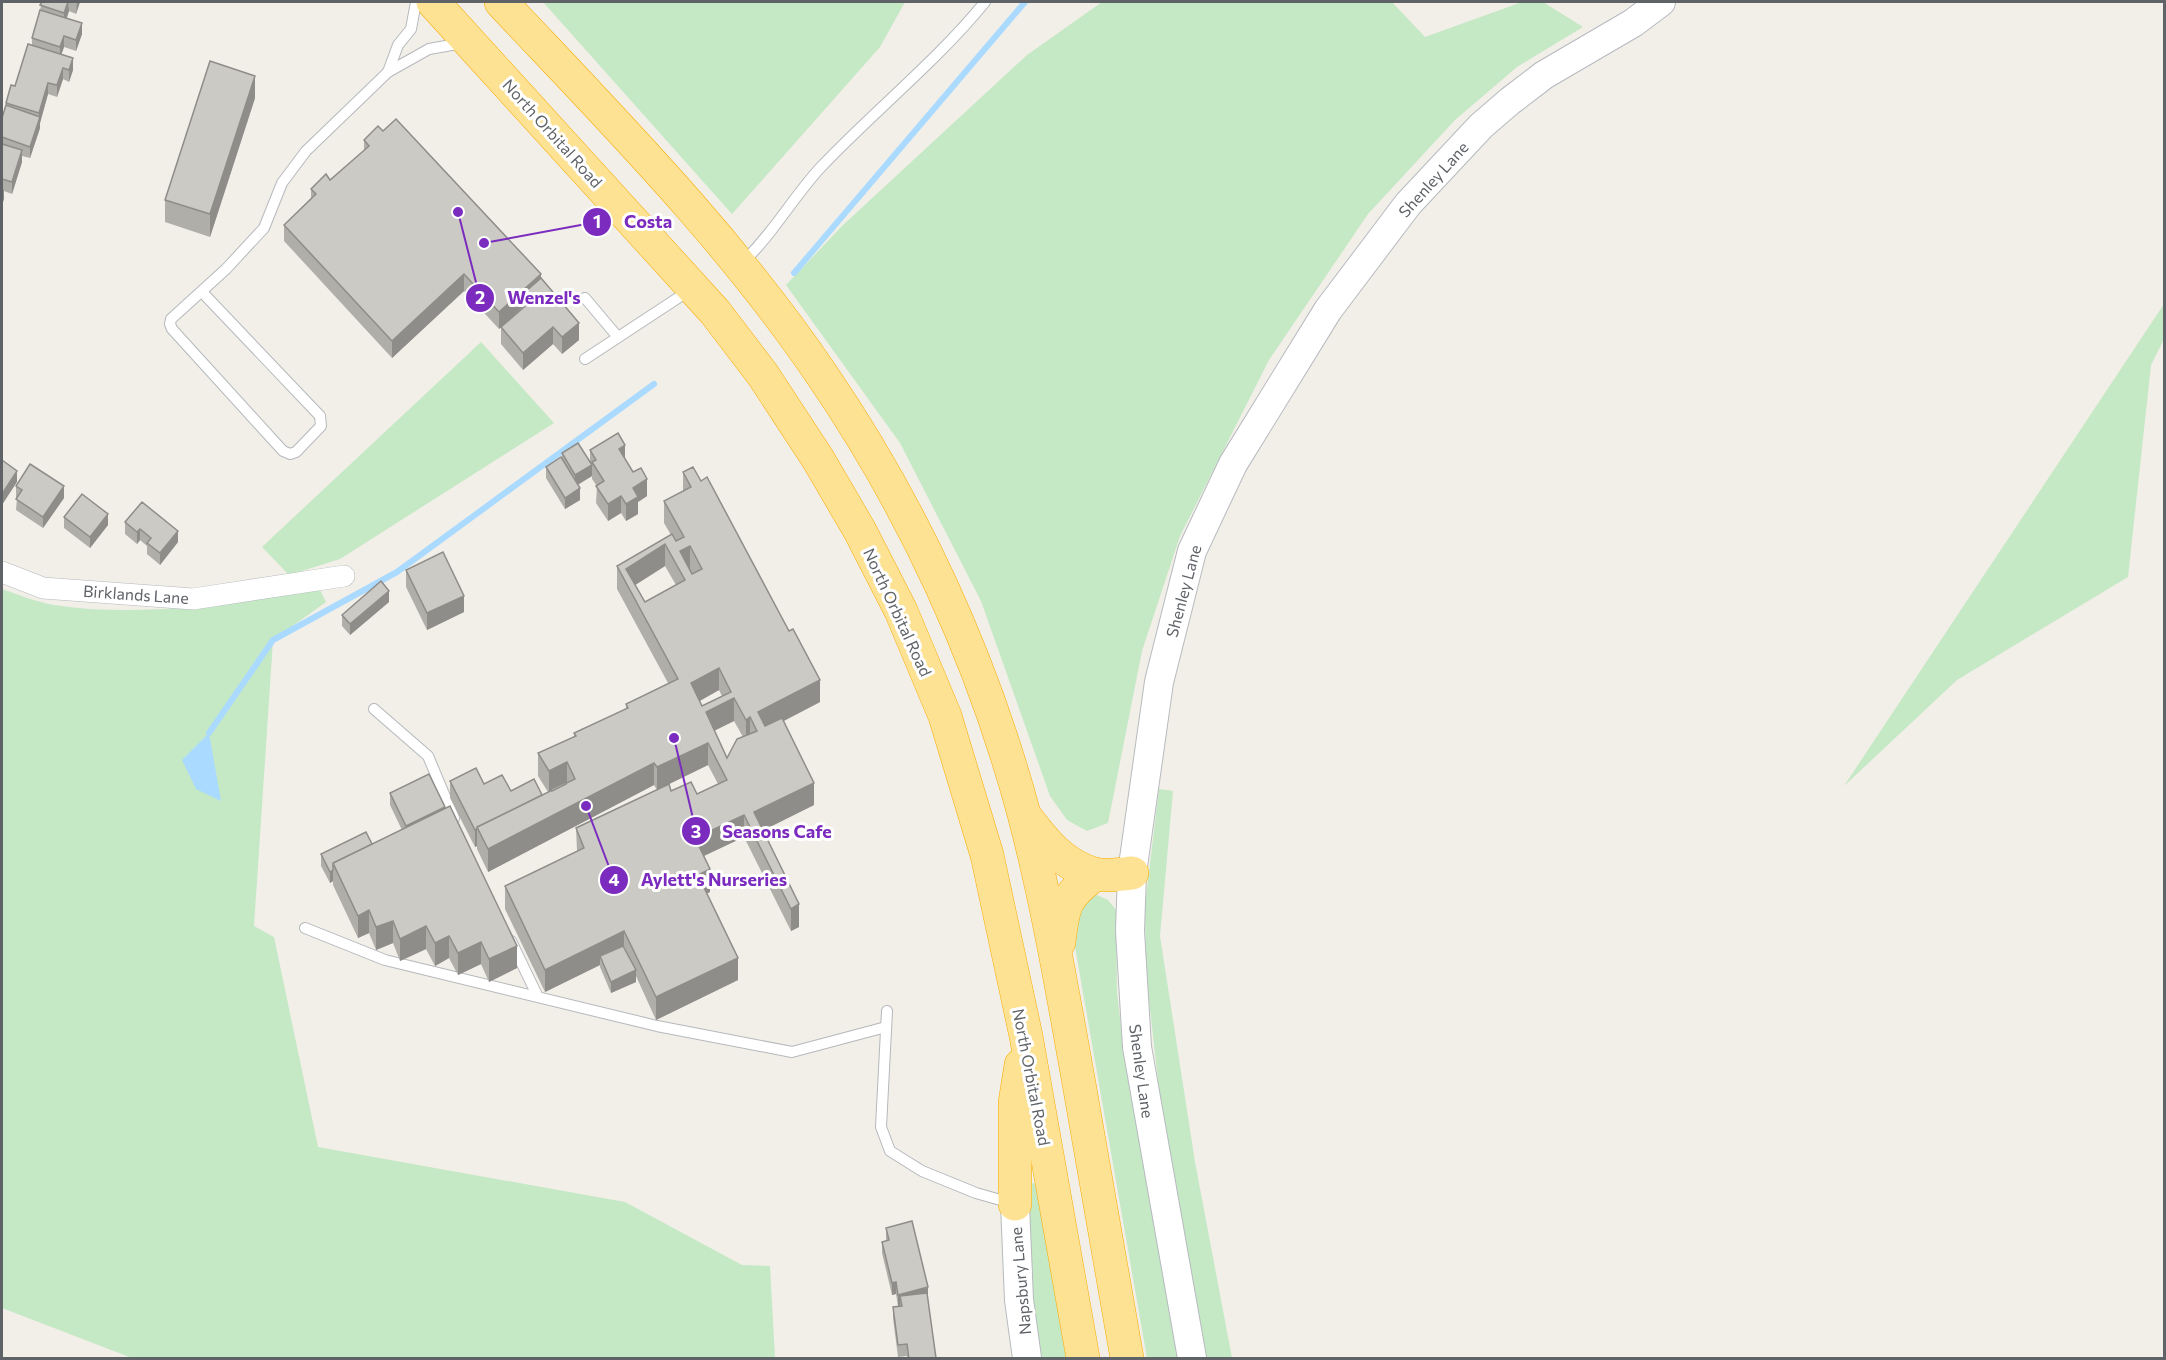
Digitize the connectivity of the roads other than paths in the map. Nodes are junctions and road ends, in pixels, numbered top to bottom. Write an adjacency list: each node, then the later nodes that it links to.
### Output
1 (416, 2): 7 (lane)
2 (433, 2): 6 (highway, North Orbital Road)
3 (501, 2): 8 (highway)
4 (985, 2): 8 (lane)
5 (1661, 2): 19 (main road, Shenley Lane)
6 (472, 43): 7 (lane); 9 (highway, North Orbital Road)
7 (388, 72): 10 (lane)
8 (740, 264): 17 (highway)
9 (695, 287): 12 (lane); 27 (highway, North Orbital Road)
10 (202, 292): 10 (lane)
11 (585, 297): 12 (lane)
12 (617, 336): 13 (lane)
13 (585, 359)
14 (2, 572): 15 (street, Birklands Lane)
15 (344, 576)
16 (374, 709): 18 (lane)
17 (1024, 814): 20 (highway); 23 (highway)
18 (458, 827)
19 (1132, 873): 20 (highway); 32 (main road, Shenley Lane)
20 (1095, 874): 23 (highway)
21 (305, 928): 24 (lane)
22 (507, 932): 24 (lane)
23 (1058, 963): 31 (highway)
24 (537, 995): 26 (lane)
25 (887, 1011): 26 (lane)
26 (886, 1027): 28 (lane)
27 (1026, 1036): 28 (highway); 30 (highway, North Orbital Road)
28 (1014, 1204): 29 (main road, Napsbury Lane)
29 (1027, 1359)
30 (1083, 1359)
31 (1127, 1359)
32 (1192, 1359)

